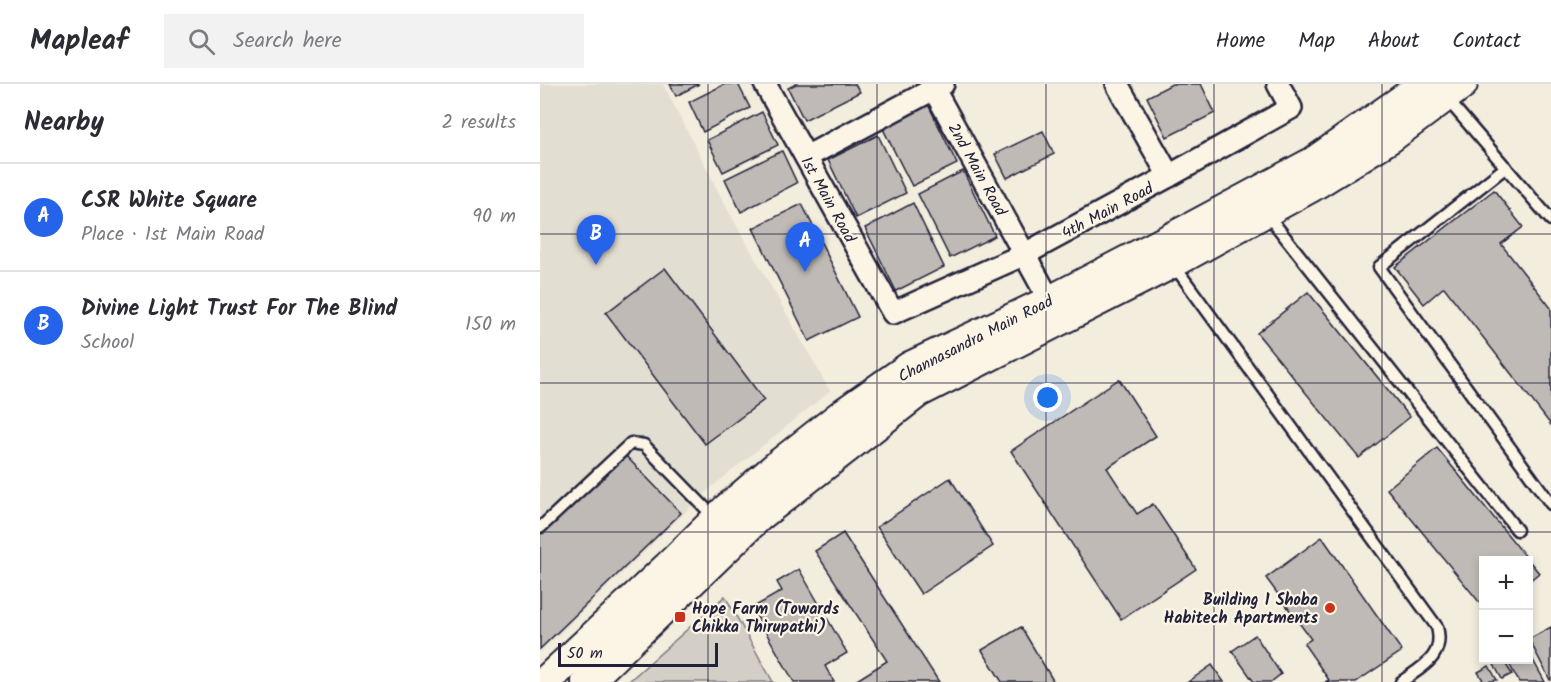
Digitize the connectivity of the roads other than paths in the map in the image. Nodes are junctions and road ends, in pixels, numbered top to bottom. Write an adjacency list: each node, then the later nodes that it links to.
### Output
1 (765, 84): 6 (street, 1st Main Road)
2 (1117, 84): 8 (street)
3 (1278, 84): 8 (street, 4th Main Road)
4 (936, 86): 6 (street); 11 (street, 2nd Main Road)
5 (1444, 88): 7 (lane); 9 (main road, Channasandra Main Road)
6 (806, 157): 14 (street, 1st Main Road)
7 (1506, 167): 10 (lane); 16 (lane)
8 (1169, 176): 11 (street, 4th Main Road)
9 (1276, 198): 12 (main road, Channasandra Main Road); 13 (main road, Channasandra Main Road); 19 (lane)
10 (1551, 220)
11 (1027, 259): 13 (street, 2nd Main Road); 14 (street, 4th Main Road)
12 (1172, 263): 15 (main road, Channasandra Main Road); 22 (lane)
13 (1050, 301): 15 (main road, Channasandra Main Road)
14 (893, 313)
15 (914, 379): 17 (main road, Channasandra Main Road); 21 (main road, Channasandra Main Road)
16 (1551, 504)
17 (716, 520): 18 (lane); 20 (main road, Channasandra Main Road)
18 (541, 526)
19 (1517, 530)
20 (545, 682)
21 (587, 682)
22 (1401, 682)

